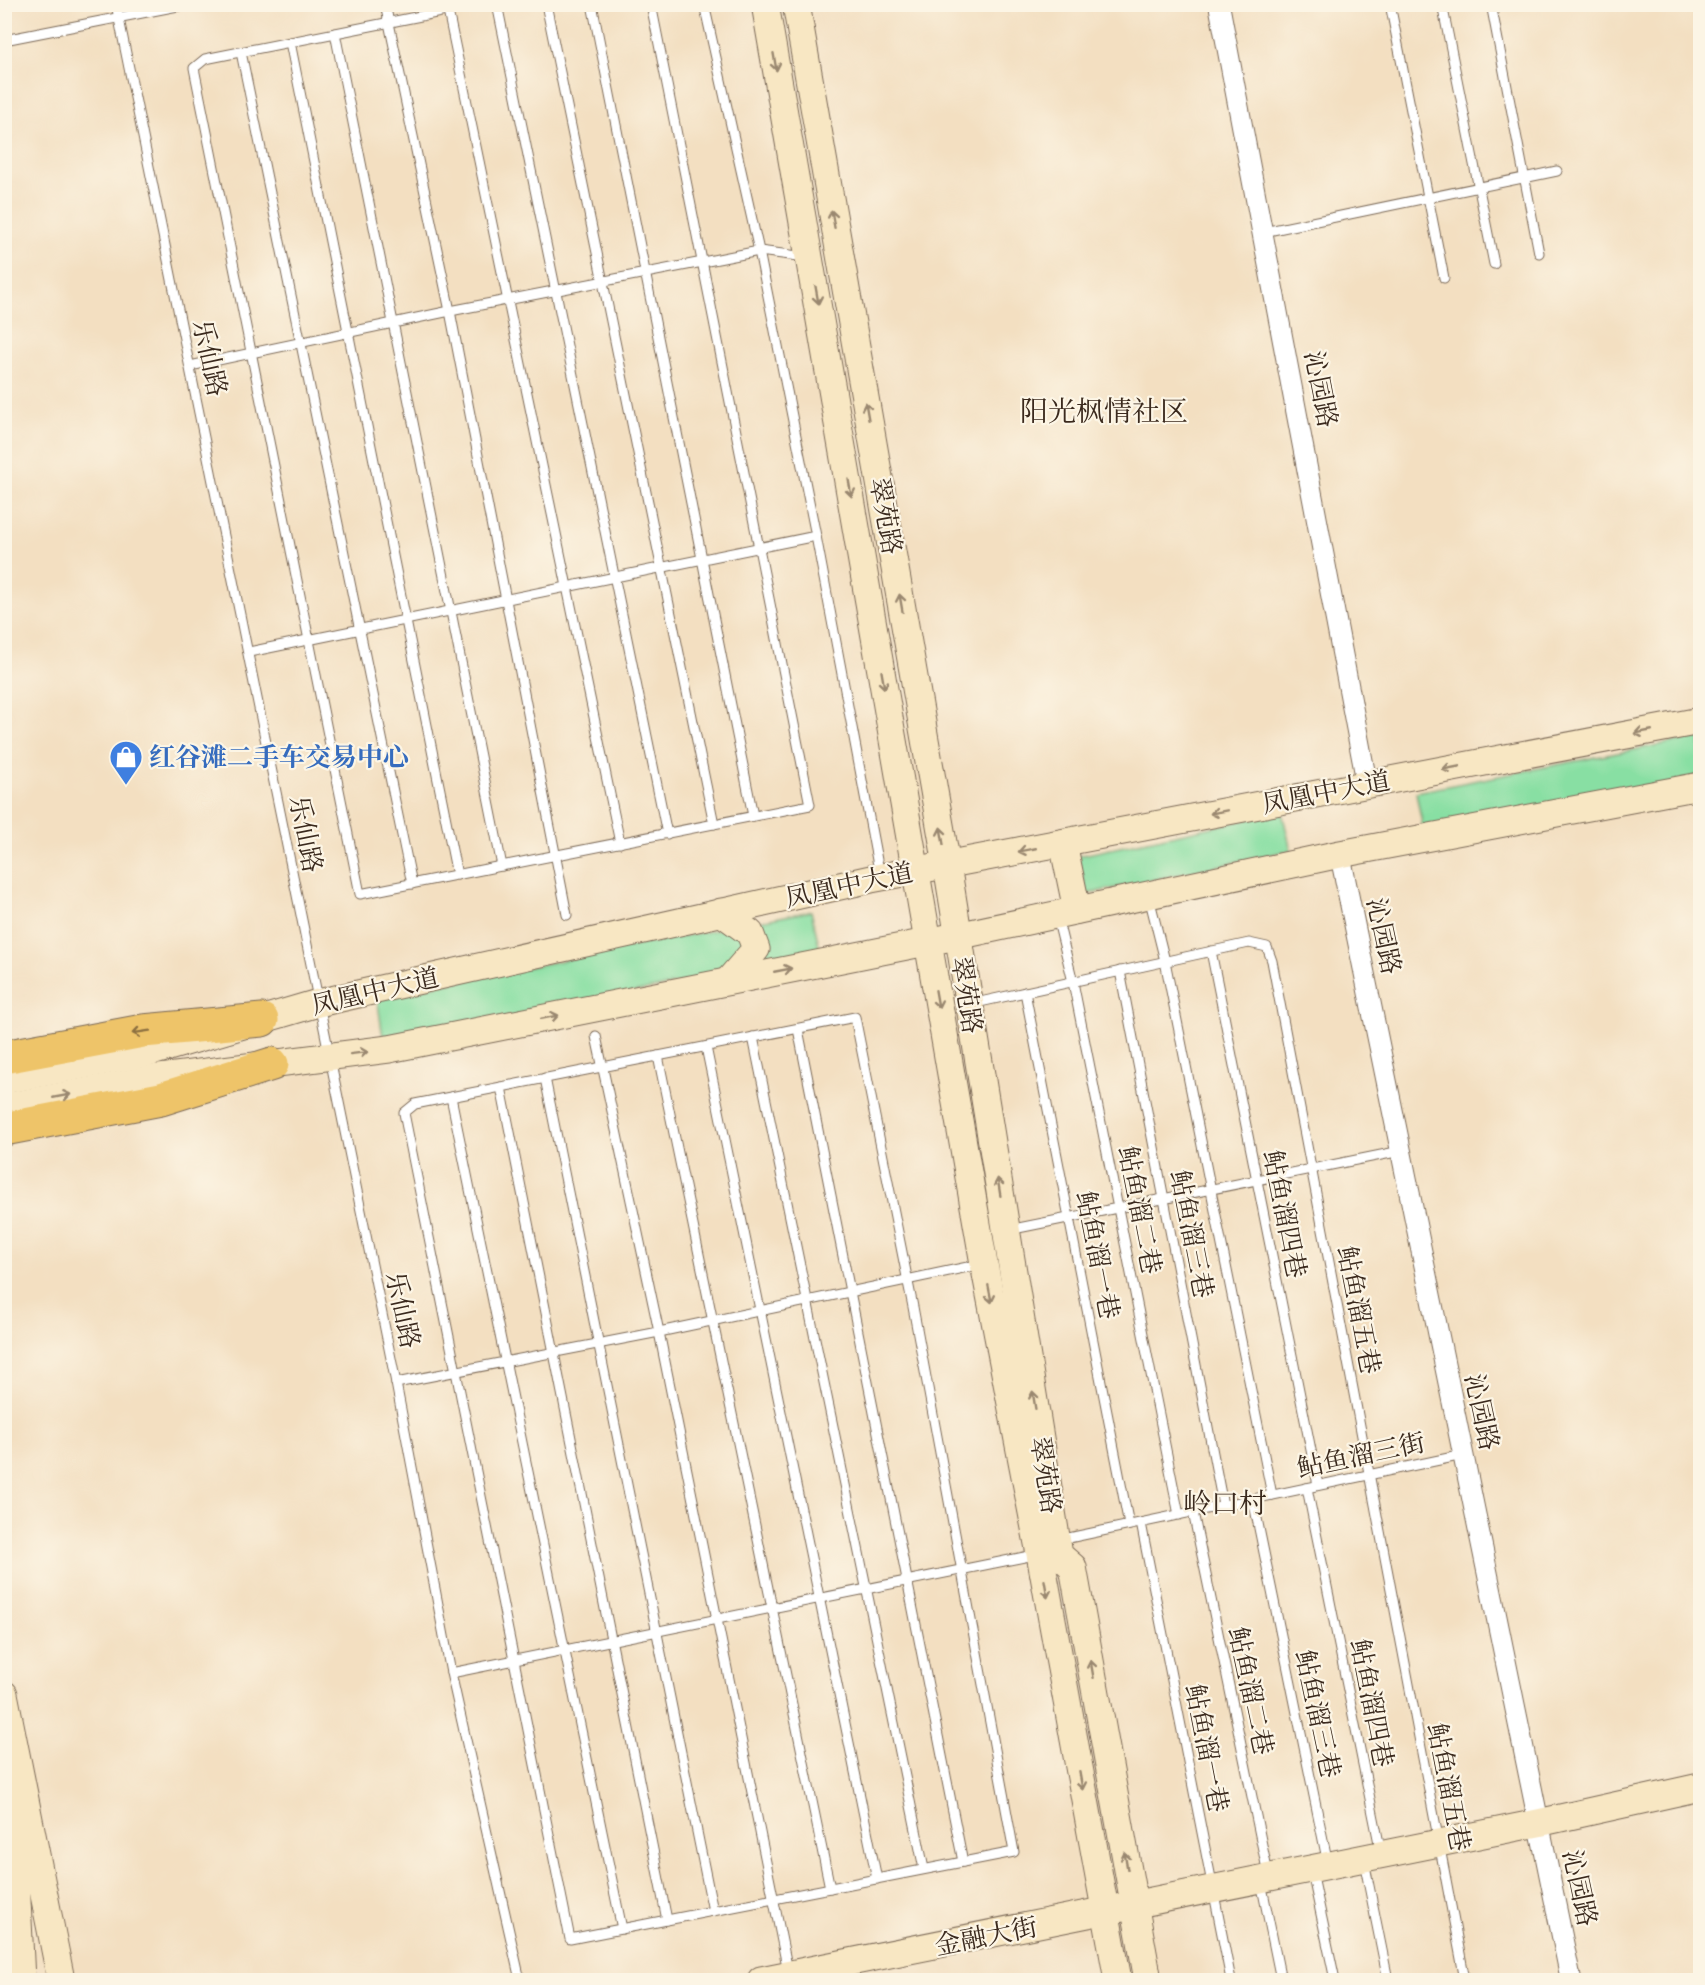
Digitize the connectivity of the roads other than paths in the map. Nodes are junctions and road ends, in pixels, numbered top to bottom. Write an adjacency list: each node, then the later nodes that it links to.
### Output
1 (116, 4): 17 (lane, 乐仙路)
2 (188, 4): 17 (lane)
3 (385, 4): 18 (lane)
4 (481, 4): 16 (lane)
5 (497, 4): 36 (lane)
6 (546, 4): 35 (lane)
7 (592, 4): 33 (lane)
8 (651, 4): 31 (lane)
9 (704, 4): 28 (lane)
10 (765, 4): 30 (main road, 翠苑路, one-way to 30)
11 (796, 4): 66 (main road, 翠苑路, one-way to 11)
12 (1219, 4): 27 (street, 沁园路)
13 (1390, 4): 26 (lane)
14 (1442, 4): 25 (lane)
15 (1491, 4): 24 (lane)
16 (448, 11): 18 (lane); 37 (lane)
17 (119, 18): 20 (lane); 43 (lane, 乐仙路)
18 (389, 23): 19 (lane); 38 (lane)
19 (335, 33): 21 (lane); 39 (lane)
20 (4, 40)
21 (290, 42): 22 (lane); 40 (lane)
22 (241, 52): 41 (lane); 42 (lane)
23 (1557, 171): 24 (lane)
24 (1524, 178): 25 (lane); 29 (lane)
25 (1479, 188): 26 (lane); 32 (lane)
26 (1428, 198): 27 (lane); 34 (lane)
27 (1263, 232): 57 (street, 沁园路)
28 (759, 251): 30 (lane); 31 (lane); 44 (lane)
29 (1539, 253)
30 (810, 258): 68 (main road, 翠苑路, one-way to 68)
31 (703, 262): 33 (lane); 45 (lane)
32 (1494, 264)
33 (645, 273): 35 (lane); 46 (lane)
34 (1444, 278)
35 (603, 282): 36 (lane); 47 (lane)
36 (556, 291): 37 (lane); 48 (lane)
37 (507, 300): 38 (lane); 49 (lane)
38 (450, 311): 39 (lane); 50 (lane)
39 (394, 323): 40 (lane); 51 (lane)
40 (349, 332): 41 (lane); 52 (lane)
41 (301, 342): 42 (lane); 53 (lane)
42 (251, 353): 43 (lane); 54 (lane)
43 (190, 366): 55 (lane, 乐仙路)
44 (816, 536): 45 (lane); 70 (lane)
45 (759, 548): 46 (lane); 59 (lane)
46 (702, 559): 47 (lane); 59 (lane)
47 (662, 567): 48 (lane); 60 (lane)
48 (614, 576): 49 (lane); 61 (lane)
49 (567, 586): 50 (lane); 62 (lane)
50 (505, 598): 51 (lane); 65 (lane)
51 (451, 610): 52 (lane); 67 (lane)
52 (406, 619): 53 (lane); 69 (lane)
53 (360, 629): 54 (lane); 71 (lane)
54 (309, 639): 55 (lane); 71 (lane)
55 (249, 652): 84 (lane, 乐仙路)
56 (1701, 721): 57 (main road, 凤凰中大道, one-way to 57)
57 (1367, 784): 63 (main road, 凤凰中大道, one-way to 63)
58 (1701, 786): 64 (main road, 凤凰中大道)
59 (753, 816): 60 (lane)
60 (714, 824): 61 (lane)
61 (667, 834): 62 (lane)
62 (620, 843): 65 (lane)
63 (1063, 843): 66 (main road, 凤凰中大道, one-way to 66); 74 (main road)
64 (1340, 854): 72 (main road, 凤凰中大道); 102 (street, 沁园路)
65 (555, 856): 67 (lane); 75 (lane)
66 (947, 865): 68 (main road, 凤凰中大道); 76 (main road, 翠苑路)
67 (502, 866): 69 (lane)
68 (917, 871): 70 (main road, 凤凰中大道); 77 (main road, 翠苑路)
69 (457, 875): 71 (lane)
70 (880, 877): 73 (main road, 凤凰中大道)
71 (412, 884)
72 (1148, 895): 74 (main road, 凤凰中大道); 79 (lane)
73 (721, 912): 81 (main road); 84 (main road, 凤凰中大道)
74 (1067, 912): 76 (main road, 凤凰中大道); 82 (lane, 鲇鱼溜二巷)
75 (567, 915)
76 (957, 936): 77 (main road, 凤凰中大道); 85 (main road, 翠苑路)
77 (927, 941): 81 (main road, 凤凰中大道, one-way to 77); 110 (main road, 翠苑路, one-way to 110)
78 (1211, 951): 79 (lane, 鲇鱼溜五巷); 103 (lane, 鲇鱼溜五巷); 104 (lane, 鲇鱼溜四巷)
79 (1165, 962): 80 (lane, 鲇鱼溜五巷); 105 (lane)
80 (1120, 971): 82 (lane, 鲇鱼溜五巷); 106 (lane, 鲇鱼溜三巷)
81 (728, 981): 92 (main road, 凤凰中大道, one-way to 81)
82 (1073, 982): 83 (lane, 鲇鱼溜五巷); 107 (lane, 鲇鱼溜二巷)
83 (1025, 992): 85 (lane, 鲇鱼溜五巷); 108 (lane, 鲇鱼溜一巷)
84 (318, 1003): 86 (main road, 凤凰中大道); 92 (lane, 乐仙路)
85 (969, 1005): 109 (main road, 翠苑路, one-way to 85)
86 (262, 1020): 93 (highway, one-way to 93); 97 (main road, 凤凰中大道)
87 (798, 1029): 89 (lane); 111 (lane); 112 (lane)
88 (596, 1036): 95 (lane)
89 (753, 1037): 90 (lane); 113 (lane)
90 (706, 1047): 91 (lane); 114 (lane)
91 (658, 1056): 95 (lane); 115 (lane)
92 (329, 1057): 94 (main road, 凤凰中大道); 121 (lane, 乐仙路)
93 (4, 1058)
94 (272, 1064): 100 (main road, 凤凰中大道, one-way to 94); 101 (highway)
95 (603, 1067): 96 (lane); 116 (lane)
96 (545, 1078): 98 (lane); 117 (lane)
97 (4, 1080)
98 (501, 1087): 99 (lane); 118 (lane)
99 (451, 1097): 119 (lane); 120 (lane)
100 (4, 1107)
101 (4, 1130)
102 (1401, 1151): 103 (lane); 122 (street, 沁园路)
103 (1311, 1169): 104 (lane); 123 (lane, 鲇鱼溜五巷)
104 (1257, 1180): 105 (lane); 124 (lane, 鲇鱼溜四巷)
105 (1210, 1189): 106 (lane); 126 (lane)
106 (1164, 1198): 107 (lane); 128 (lane, 鲇鱼溜三巷)
107 (1118, 1208): 108 (lane); 130 (lane, 鲇鱼溜二巷)
108 (1069, 1218): 109 (lane); 132 (lane, 鲇鱼溜一巷)
109 (1006, 1231): 133 (main road, 翠苑路, one-way to 109)
110 (984, 1264): 111 (lane); 133 (main road, 翠苑路, one-way to 133)
111 (907, 1280): 112 (lane); 134 (lane)
112 (850, 1292): 113 (lane); 135 (lane)
113 (807, 1301): 114 (lane); 136 (lane)
114 (760, 1310): 115 (lane); 137 (lane)
115 (712, 1321): 116 (lane); 138 (lane)
116 (659, 1332): 117 (lane); 139 (lane)
117 (598, 1344): 118 (lane); 140 (lane)
118 (554, 1352): 119 (lane); 141 (lane)
119 (505, 1362): 120 (lane); 142 (lane)
120 (456, 1372): 121 (lane); 143 (lane)
121 (396, 1383): 144 (lane, 乐仙路)
122 (1463, 1455): 123 (lane, 鲇鱼溜三街); 147 (street, 沁园路)
123 (1369, 1475): 124 (lane, 鲇鱼溜三街); 148 (lane, 鲇鱼溜五巷)
124 (1318, 1485): 125 (lane, 鲇鱼溜三街)
125 (1307, 1488): 126 (lane, 鲇鱼溜三街); 149 (lane, 鲇鱼溜四巷)
126 (1272, 1495): 127 (lane, 鲇鱼溜三街)
127 (1253, 1499): 128 (lane, 鲇鱼溜三街); 151 (lane, 鲇鱼溜三巷)
128 (1223, 1505): 129 (lane, 鲇鱼溜三街)
129 (1193, 1512): 130 (lane, 鲇鱼溜三街); 154 (lane, 鲇鱼溜二巷)
130 (1179, 1515): 131 (lane, 鲇鱼溜三街)
131 (1141, 1523): 132 (lane, 鲇鱼溜三街); 156 (lane, 鲇鱼溜一巷)
132 (1129, 1525): 133 (lane, 鲇鱼溜三街)
133 (1048, 1547): 134 (lane, 鲇鱼溜三街); 158 (main road, 翠苑路, one-way to 133); 160 (main road, 翠苑路, one-way to 160)
134 (961, 1570): 135 (lane, 鲇鱼溜三街); 150 (lane)
135 (907, 1581): 136 (lane, 鲇鱼溜三街); 150 (lane)
136 (867, 1589): 137 (lane, 鲇鱼溜三街); 152 (lane)
137 (819, 1598): 138 (lane, 鲇鱼溜三街); 153 (lane)
138 (772, 1608): 139 (lane, 鲇鱼溜三街); 155 (lane)
139 (717, 1619): 140 (lane, 鲇鱼溜三街); 157 (lane)
140 (656, 1631): 141 (lane, 鲇鱼溜三街); 159 (lane)
141 (611, 1640): 142 (lane, 鲇鱼溜三街); 161 (lane)
142 (565, 1650): 143 (lane, 鲇鱼溜三街); 162 (lane)
143 (514, 1660): 144 (lane, 鲇鱼溜三街); 162 (lane)
144 (451, 1673): 166 (lane, 乐仙路)
145 (6, 1700): 164 (main road); 165 (main road)
146 (1701, 1787): 147 (main road, 金融大街)
147 (1538, 1823): 148 (main road, 金融大街); 175 (street, 沁园路)
148 (1438, 1844): 149 (main road, 金融大街); 174 (lane, 鲇鱼溜五巷)
149 (1373, 1857): 151 (main road, 金融大街); 173 (lane, 鲇鱼溜四巷)
150 (963, 1862): 152 (lane)
151 (1320, 1868): 154 (main road, 金融大街); 172 (lane, 鲇鱼溜三巷)
152 (924, 1869): 153 (lane)
153 (877, 1879): 155 (lane)
154 (1265, 1879): 156 (main road, 金融大街); 171 (lane, 鲇鱼溜二巷)
155 (830, 1888): 157 (lane)
156 (1214, 1890): 158 (main road, 金融大街); 170 (lane, 鲇鱼溜一巷)
157 (774, 1899): 159 (lane); 163 (lane)
158 (1134, 1906): 160 (main road, 金融大街); 169 (main road, 翠苑路)
159 (712, 1911): 161 (lane)
160 (1105, 1913): 163 (main road, 金融大街); 168 (main road, 翠苑路)
161 (667, 1920): 162 (lane)
162 (622, 1929)
163 (789, 1976): 167 (main road, 金融大街)
164 (21, 1980)
165 (61, 1980)
166 (520, 1980)
167 (761, 1980)
168 (1118, 1980)
169 (1148, 1980)
170 (1231, 1980)
171 (1281, 1980)
172 (1335, 1980)
173 (1388, 1980)
174 (1465, 1980)
175 (1571, 1980)

